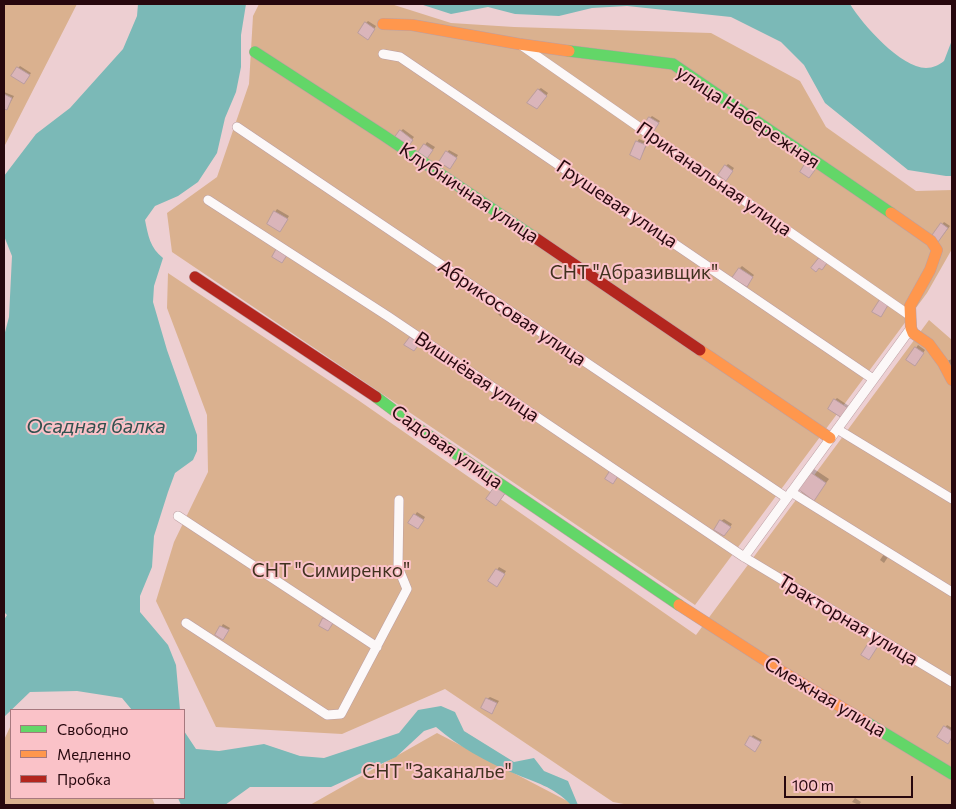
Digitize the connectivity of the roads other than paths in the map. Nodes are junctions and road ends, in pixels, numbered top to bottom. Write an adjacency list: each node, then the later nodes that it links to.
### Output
1 (383, 24): 2 (street, улица Набережная)
2 (519, 44): 8 (street, Приканальная улица); 8 (street, улица Набережная)
3 (255, 52): 12 (street, Клубничная улица)
4 (383, 54): 10 (street, Грушевая улица)
5 (237, 126): 13 (street, Абрикосовая улица)
6 (208, 200): 17 (street, Вишнёвая улица)
7 (195, 277): 19 (street, Садовая улица)
8 (909, 315): 9 (street, улица Набережная)
9 (910, 328): 10 (street); 11 (street)
10 (873, 379): 12 (street)
11 (952, 380)
12 (834, 434): 13 (street); 14 (street)
13 (789, 495): 17 (street); 18 (street, Абрикосовая улица)
14 (952, 499)
15 (399, 500): 21 (street)
16 (178, 516): 21 (street)
17 (744, 557): 22 (street, Тракторная улица)
18 (952, 592)
19 (699, 619): 23 (street, Смежная улица)
20 (186, 622): 21 (street)
21 (377, 647)
22 (952, 682)
23 (952, 774)

